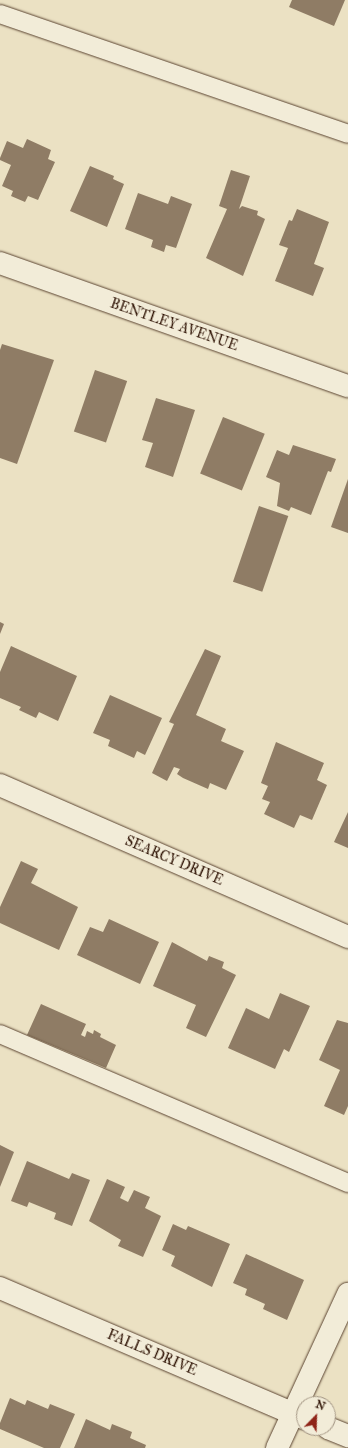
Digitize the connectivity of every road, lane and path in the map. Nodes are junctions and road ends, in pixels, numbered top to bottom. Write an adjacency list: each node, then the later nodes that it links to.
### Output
1 (0, 14): 2 (lane)
2 (348, 134)
3 (0, 263): 4 (street, BENTLEY AVENUE)
4 (348, 386)
5 (0, 785): 6 (street, SEARCY DRIVE)
6 (348, 936)
7 (0, 1034): 8 (lane)
8 (348, 1183)
9 (0, 1288): 12 (street, FALLS DRIVE)
10 (348, 1294): 11 (street)
11 (306, 1396)
12 (296, 1415)
13 (296, 1419): 16 (street)
14 (336, 1431): 15 (street)
15 (348, 1436)
16 (277, 1448)

